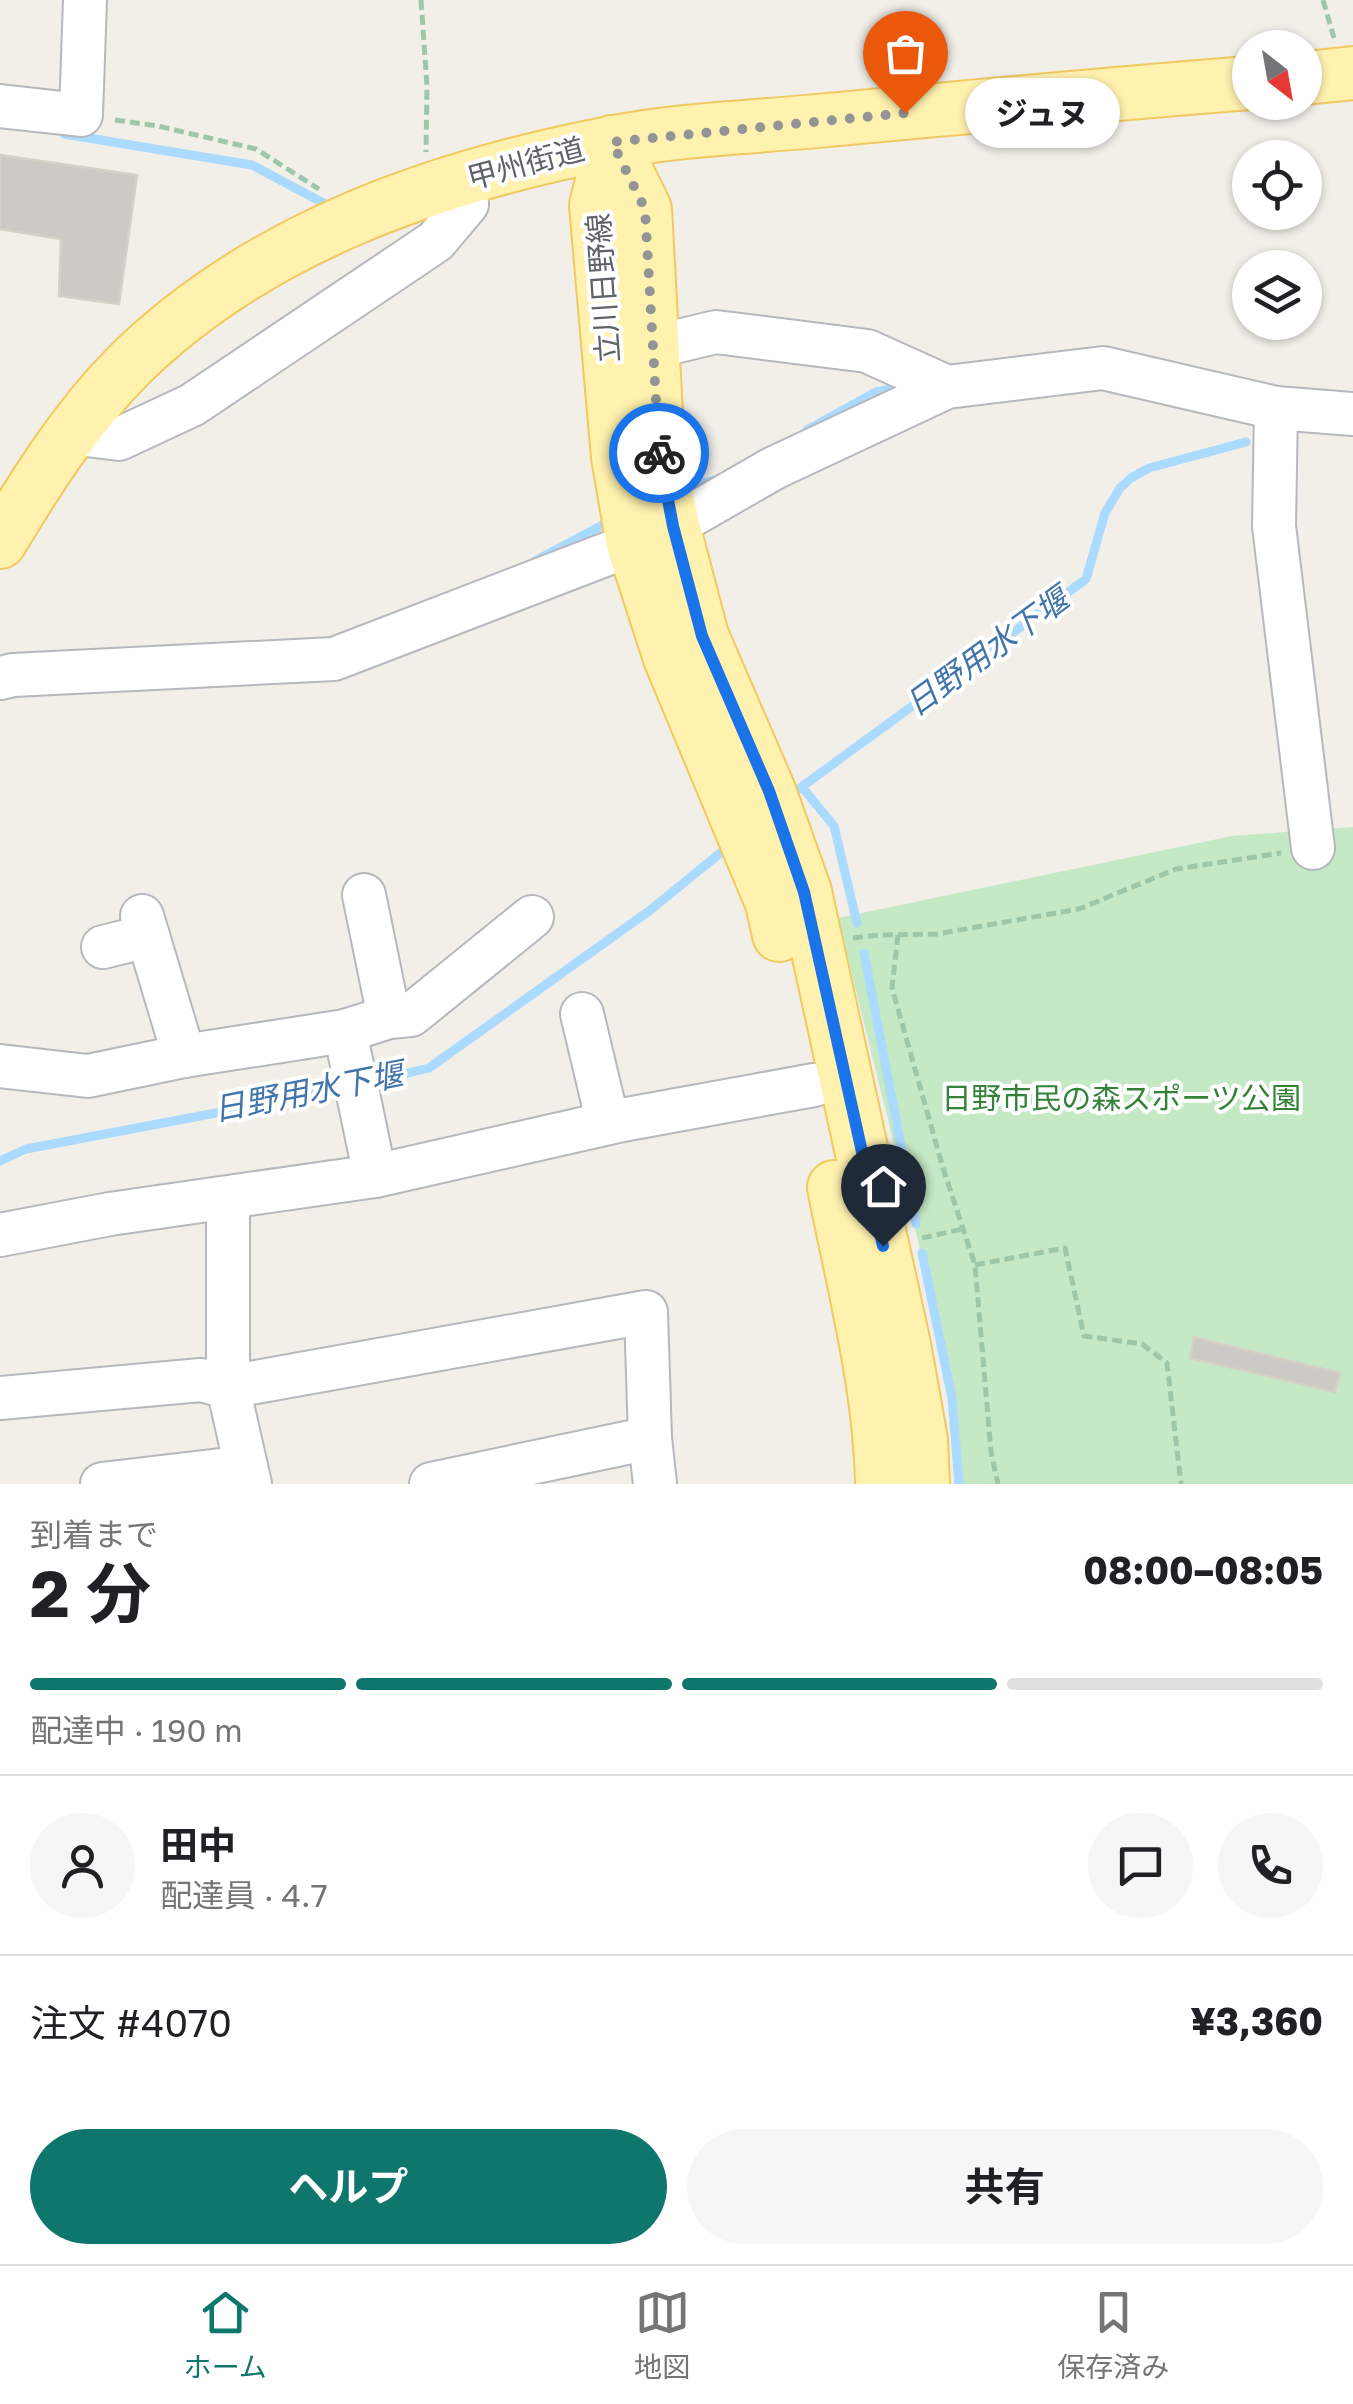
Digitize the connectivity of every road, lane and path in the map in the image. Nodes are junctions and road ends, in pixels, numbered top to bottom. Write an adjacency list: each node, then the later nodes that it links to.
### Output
1 (85, 0): 7 (street)
2 (421, 0): 9 (path)
3 (1353, 73): 4 (main road)
4 (1322, 76)
5 (1232, 84): 8 (main road, 甲州街道)
6 (0, 106): 7 (street)
7 (80, 115): 10 (path)
8 (612, 142): 9 (main road, 甲州街道); 11 (main road, 立川日野線); 17 (main road, 立川日野線)
9 (447, 185): 10 (main road, 甲州街道); 15 (street)
10 (360, 214): 15 (main road, 甲州街道)
11 (653, 347): 12 (street); 17 (main road, 立川日野線)
12 (947, 387): 13 (street); 17 (street)
13 (1276, 408): 14 (street); 20 (street)
14 (1353, 414)
15 (72, 433): 16 (main road, 甲州街道)
16 (16, 494): 18 (main road, 甲州街道)
17 (653, 535): 19 (street); 22 (main road, 立川日野線)
18 (0, 542)
19 (0, 678)
20 (1312, 848): 24 (path)
21 (364, 895): 28 (street)
22 (788, 897): 32 (main road, 立川日野線); 48 (main road, 立川日野線)
23 (532, 916): 28 (street)
24 (898, 935): 25 (path); 36 (path)
25 (852, 939)
26 (103, 947): 30 (street)
27 (582, 1014): 33 (street)
28 (389, 1017): 29 (street)
29 (345, 1031): 30 (street); 34 (street)
30 (184, 1056): 31 (street)
31 (0, 1066)
32 (814, 1085): 33 (street); 47 (main road, 立川日野線)
33 (608, 1123): 34 (street)
34 (375, 1176): 35 (street)
35 (228, 1198): 37 (street); 40 (street)
36 (963, 1229): 38 (path); 39 (path)
37 (0, 1234)
38 (905, 1242)
39 (975, 1265): 49 (path); 50 (path)
40 (228, 1388): 41 (street); 42 (street); 43 (street)
41 (0, 1398)
42 (650, 1438): 44 (street); 46 (street)
43 (248, 1475): 45 (street)
44 (449, 1482)
45 (102, 1484)
46 (655, 1484)
47 (882, 1484)
48 (922, 1484)
49 (998, 1484)
50 (1181, 1484)

